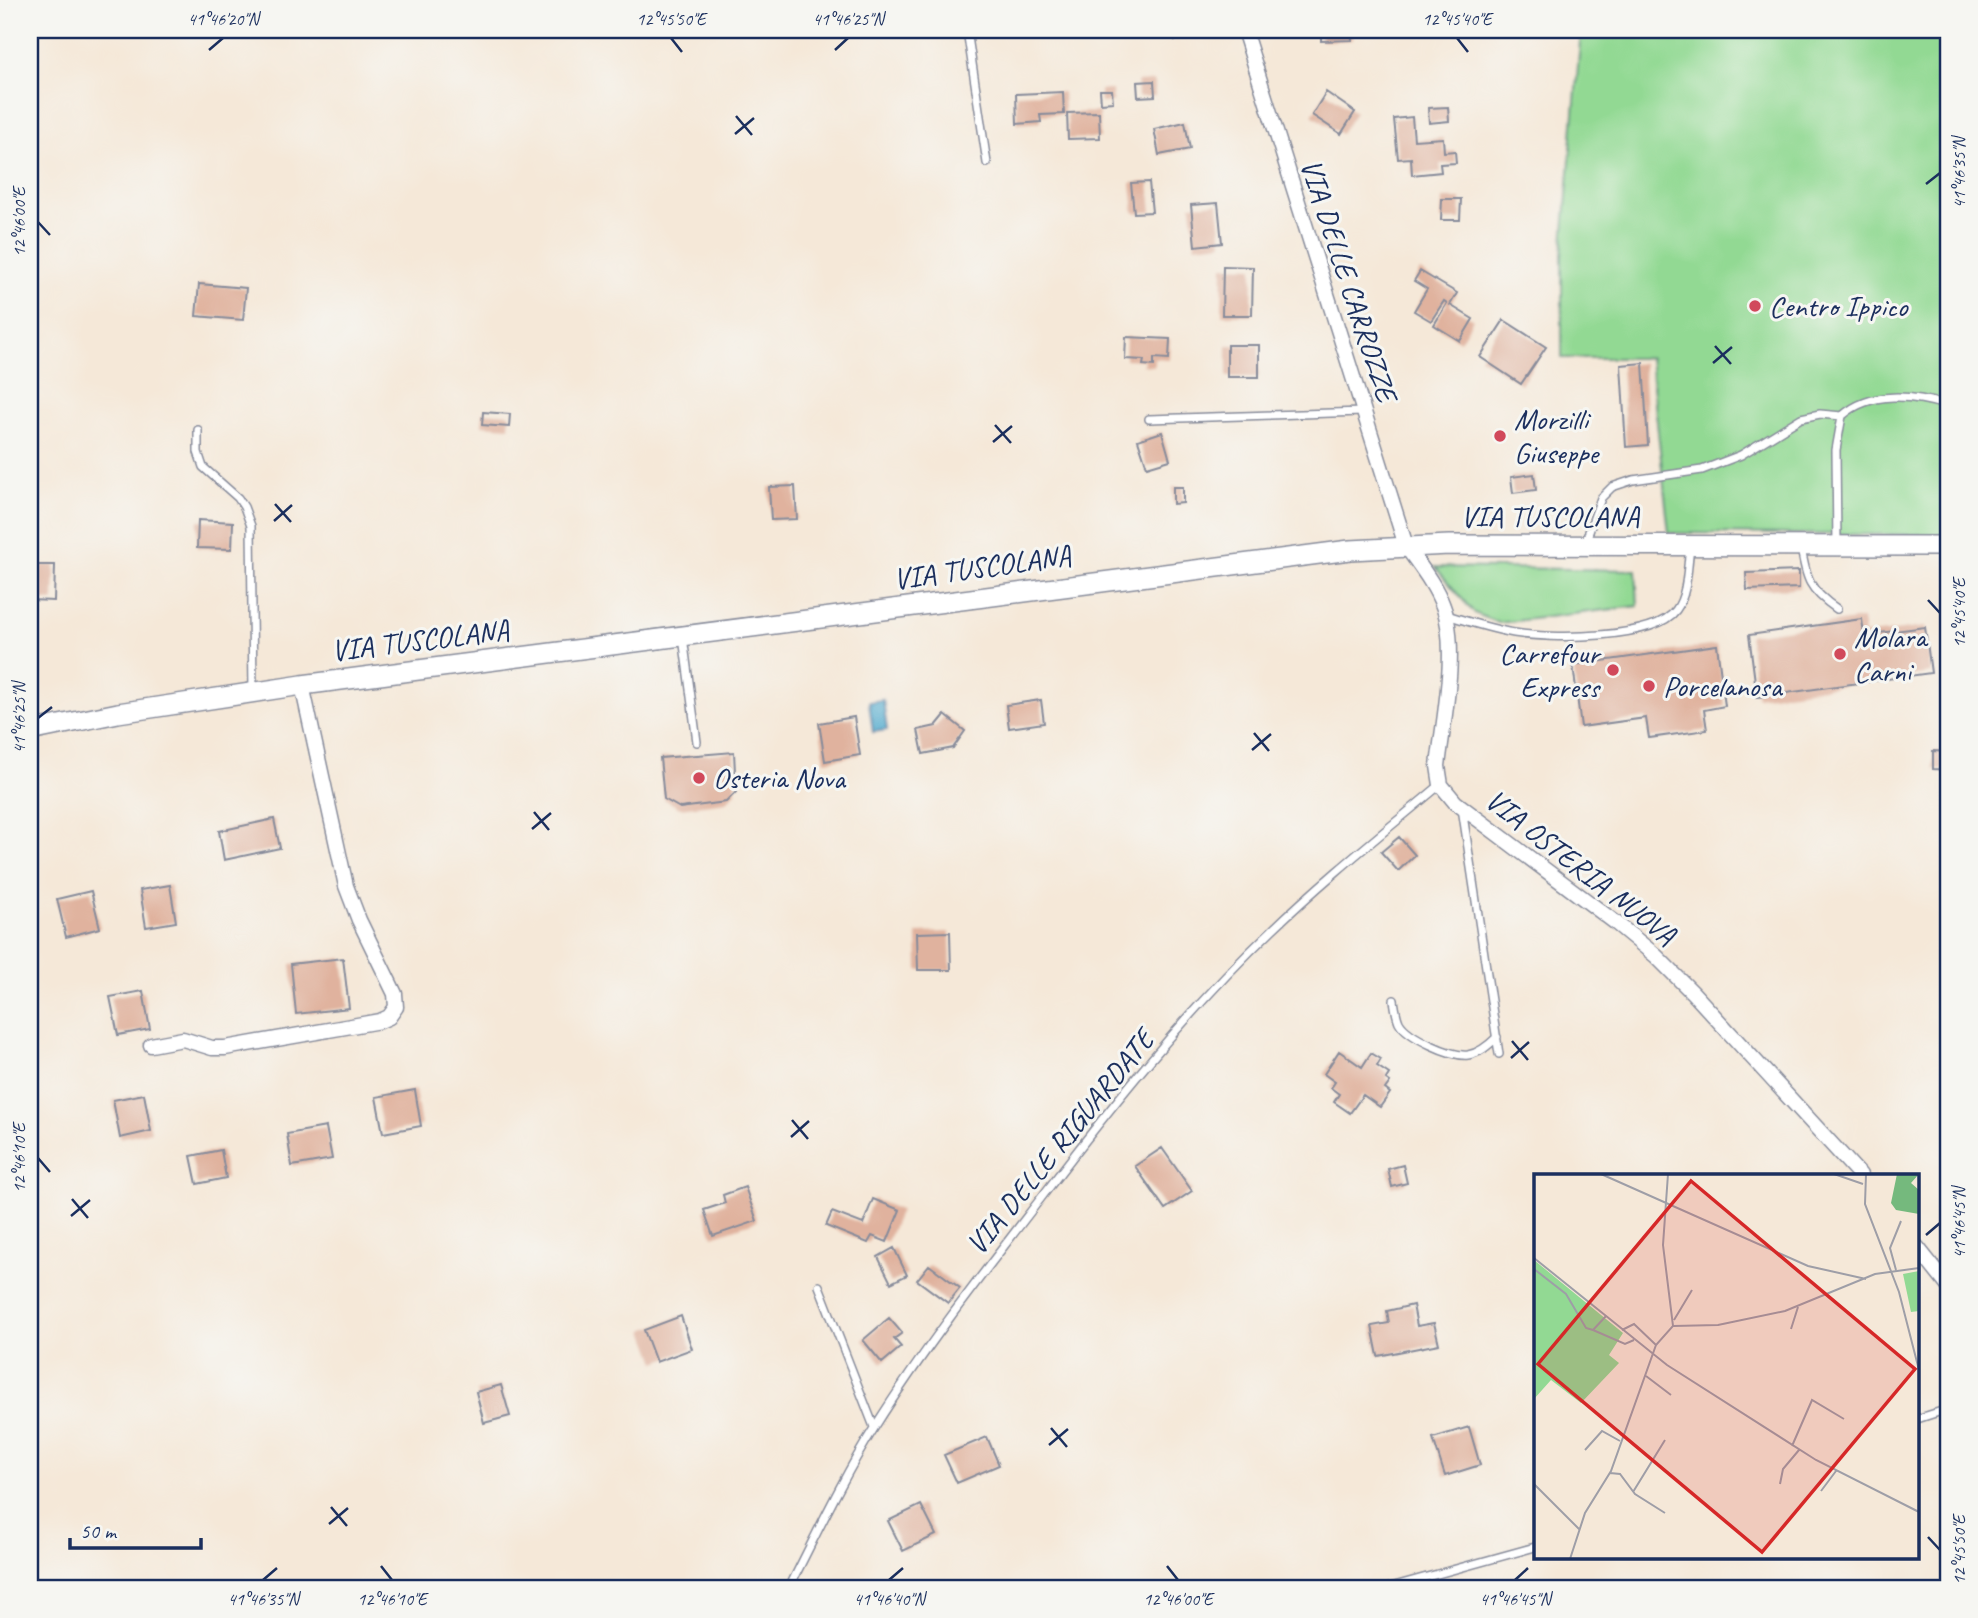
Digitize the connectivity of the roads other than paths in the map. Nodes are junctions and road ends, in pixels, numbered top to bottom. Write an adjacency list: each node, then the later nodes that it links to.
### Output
1 (967, 30): 3 (lane)
2 (1244, 30): 5 (street, VIA DELLE CARROZZE)
3 (987, 163)
4 (1948, 406): 6 (lane)
5 (1363, 412): 7 (lane); 14 (street, VIA DELLE CARROZZE)
6 (1842, 416): 9 (lane); 12 (lane)
7 (1149, 419)
8 (198, 430): 19 (lane)
9 (1584, 546): 10 (main road, VIA TUSCOLANA); 14 (main road, VIA TUSCOLANA)
10 (1690, 546): 11 (main road, VIA TUSCOLANA); 16 (lane)
11 (1801, 546): 12 (main road, VIA TUSCOLANA); 15 (lane)
12 (1836, 546): 13 (main road, VIA TUSCOLANA)
13 (1948, 546)
14 (1406, 547): 16 (street); 17 (main road, VIA TUSCOLANA)
15 (1837, 609)
16 (1446, 615): 22 (street)
17 (683, 636): 18 (main road, VIA TUSCOLANA); 21 (lane)
18 (302, 685): 19 (main road, VIA TUSCOLANA); 26 (street)
19 (253, 692): 20 (main road, VIA TUSCOLANA)
20 (30, 731)
21 (697, 741)
22 (1441, 785): 23 (street, VIA OSTERIA NUOVA); 34 (lane, VIA DELLE RIGUARDATE)
23 (1462, 807): 25 (lane); 28 (street, VIA OSTERIA NUOVA)
24 (1394, 1000): 25 (lane)
25 (1497, 1037): 27 (lane)
26 (151, 1045)
27 (1499, 1054)
28 (1859, 1174)
29 (1918, 1248): 31 (street)
30 (819, 1286): 34 (lane)
31 (1948, 1286)
32 (1948, 1409): 33 (lane)
33 (1918, 1419)
34 (874, 1427): 36 (lane, VIA DELLE RIGUARDATE)
35 (1534, 1547): 37 (lane)
36 (789, 1588)
37 (1387, 1588)

